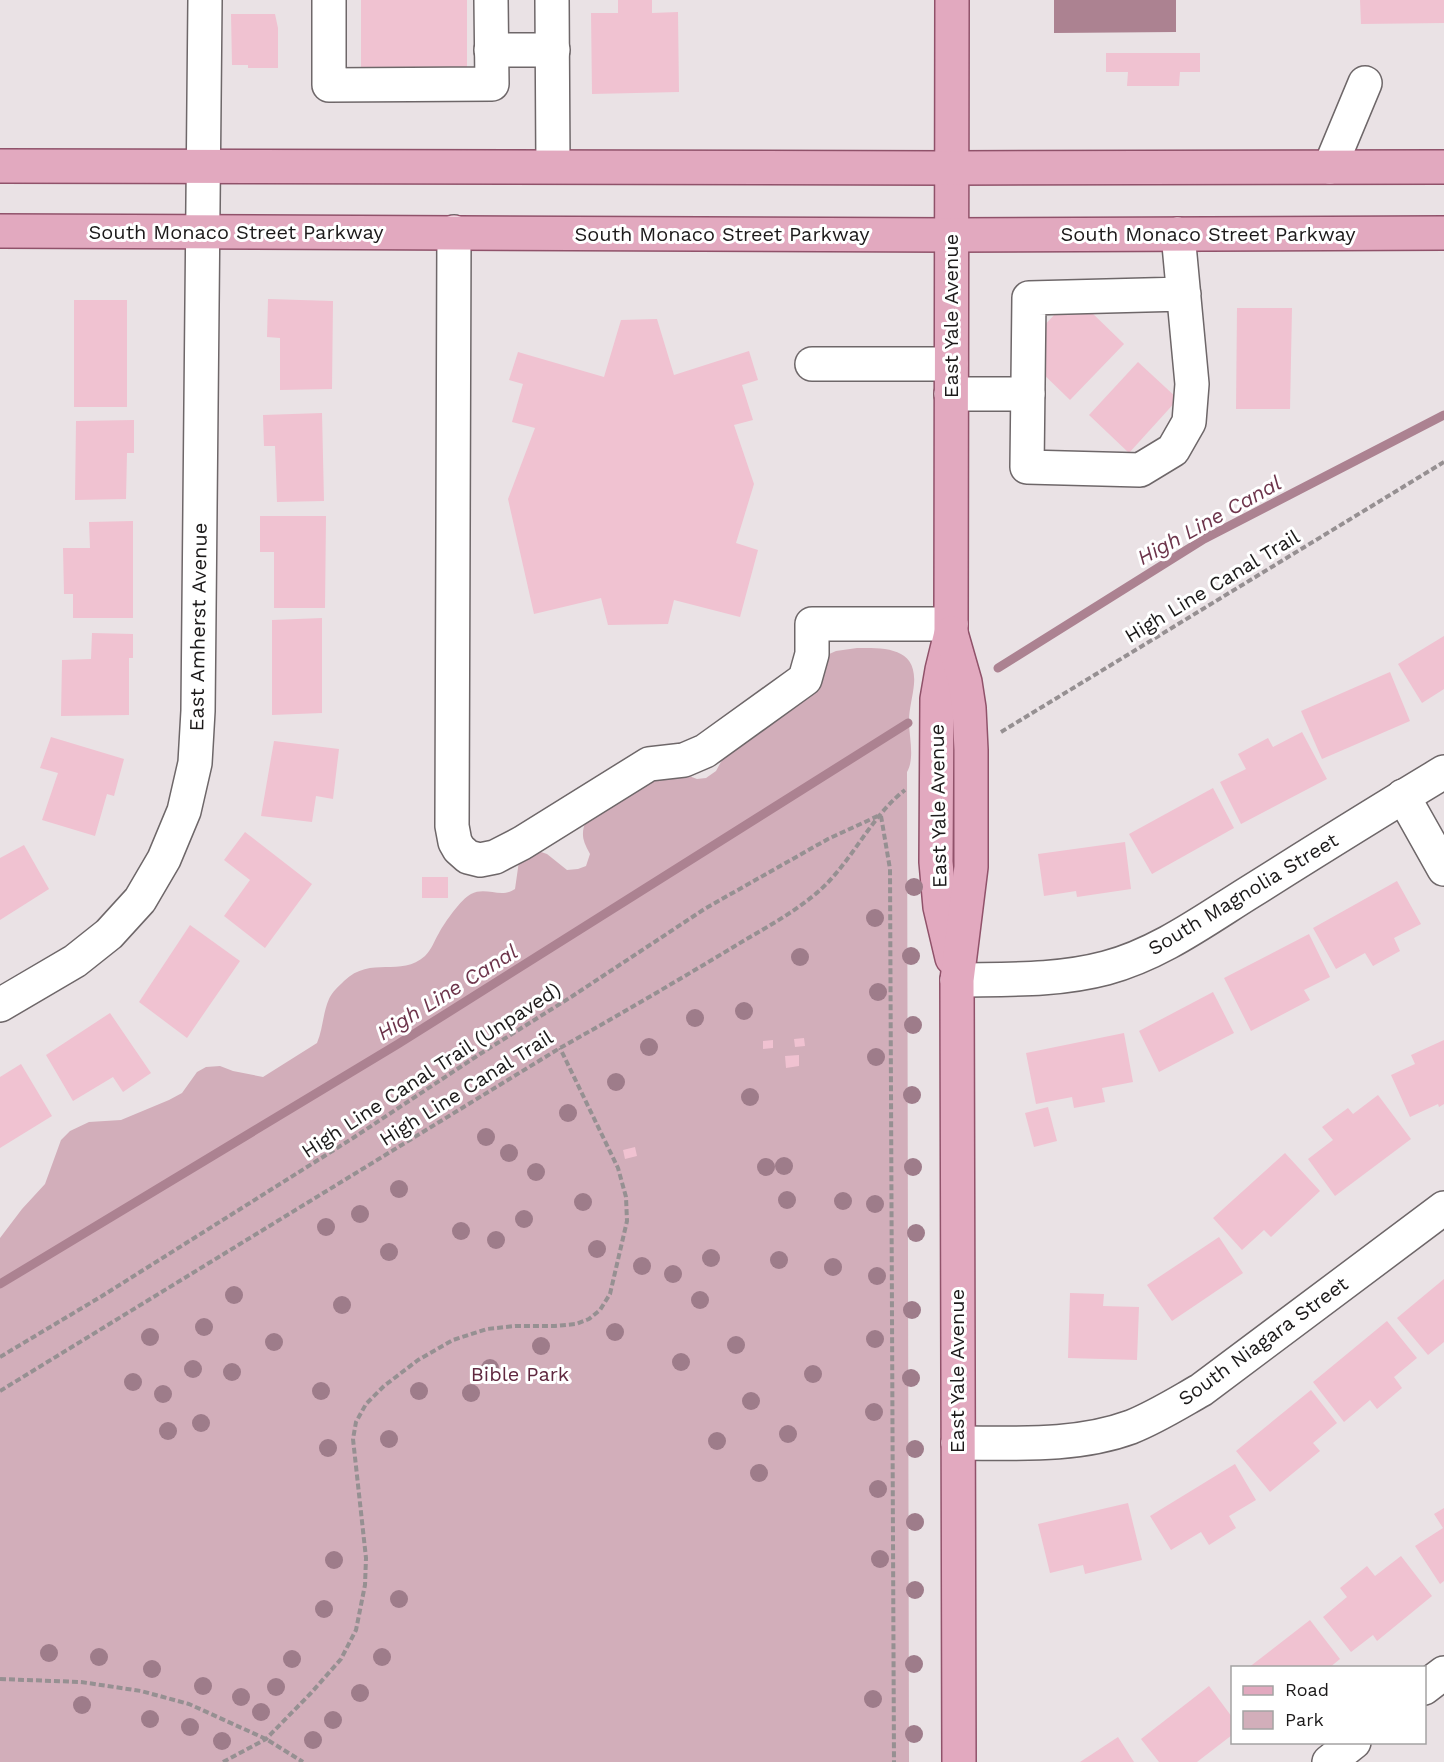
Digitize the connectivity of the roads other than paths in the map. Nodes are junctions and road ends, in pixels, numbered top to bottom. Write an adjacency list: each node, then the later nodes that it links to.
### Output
1 (205, 0): 10 (street, East Amherst Avenue)
2 (329, 0): 6 (street)
3 (491, 0): 6 (street)
4 (552, 0): 7 (street)
5 (952, 0): 14 (main road, East Yale Avenue)
6 (491, 50): 7 (street)
7 (553, 50): 11 (street)
8 (1365, 83): 12 (street)
9 (0, 166): 10 (main road)
10 (204, 166): 11 (main road); 16 (street, East Amherst Avenue)
11 (553, 166): 14 (main road)
12 (1330, 167): 13 (main road); 14 (main road)
13 (1444, 167)
14 (951, 168): 20 (main road, East Yale Avenue)
15 (0, 231): 16 (main road, South Monaco Street Parkway)
16 (203, 232): 17 (main road, South Monaco Street Parkway); 30 (street, East Amherst Avenue)
17 (454, 232): 20 (main road, South Monaco Street Parkway); 25 (street)
18 (1444, 233): 19 (main road, South Monaco Street Parkway)
19 (1178, 234): 20 (main road, South Monaco Street Parkway); 21 (street)
20 (951, 235): 23 (main road, East Yale Avenue)
21 (1184, 294): 24 (street); 24 (street)
22 (813, 364): 23 (street)
23 (951, 379): 24 (street); 25 (main road, East Yale Avenue)
24 (1028, 394)
25 (951, 629): 29 (main road, East Yale Avenue)
26 (1444, 772): 27 (street, South Magnolia Street)
27 (1403, 796): 28 (street); 29 (street, South Magnolia Street)
28 (1444, 869)
29 (957, 980): 32 (main road, East Yale Avenue)
30 (0, 1005)
31 (1444, 1209): 32 (street, South Niagara Street)
32 (958, 1443): 36 (main road, East Yale Avenue)
33 (1444, 1673): 34 (street)
34 (1426, 1687)
35 (1353, 1744): 37 (street)
36 (959, 1762)
37 (1329, 1762)

